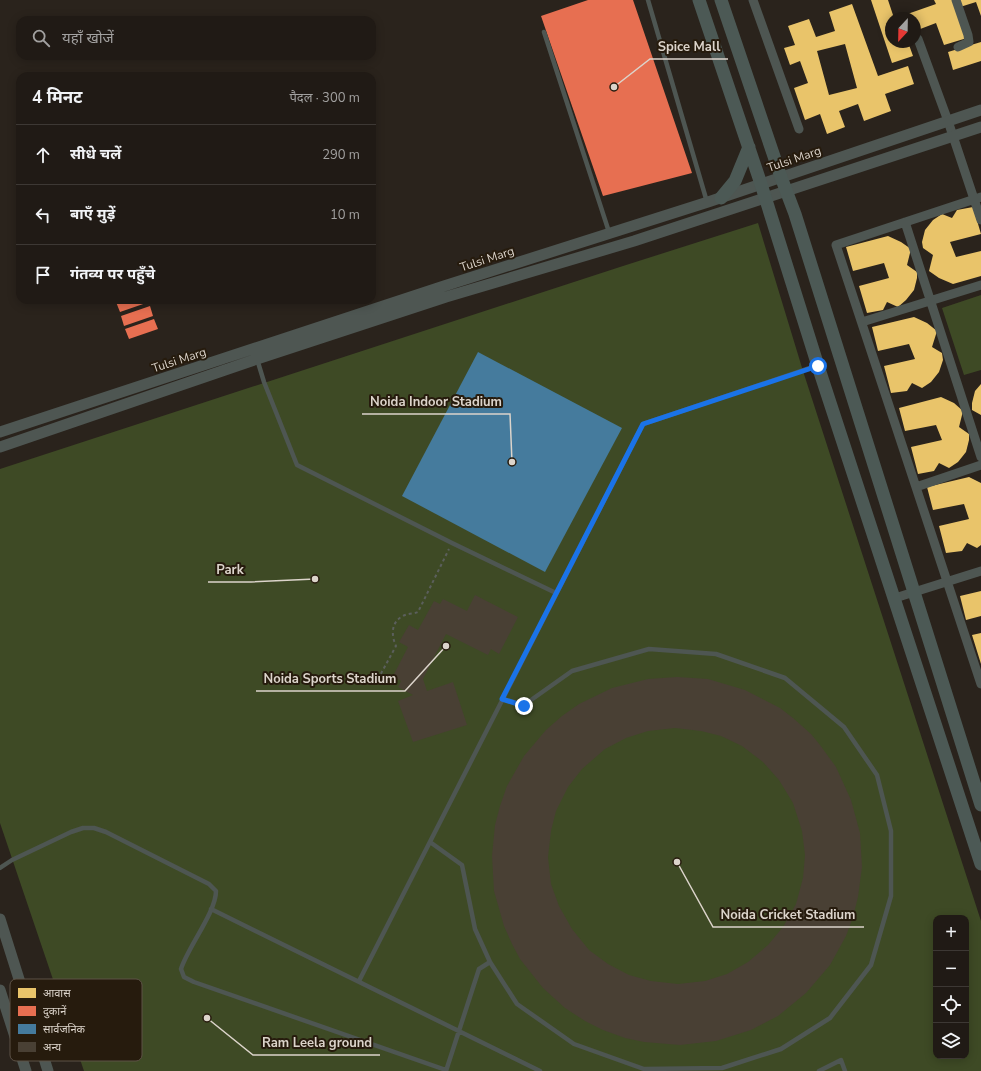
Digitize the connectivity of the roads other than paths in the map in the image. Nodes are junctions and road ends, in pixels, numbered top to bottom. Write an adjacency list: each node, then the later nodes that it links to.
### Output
1 (648, 0): 21 (lane)
2 (699, 0): 14 (main road)
3 (722, 0): 15 (main road)
4 (753, 0): 12 (street)
5 (956, 0): 8 (street)
6 (544, 32): 24 (lane)
7 (921, 47): 10 (street)
8 (958, 47)
9 (981, 110): 10 (street, Tulsi Marg)
10 (948, 121): 13 (street); 15 (street, Tulsi Marg)
11 (981, 127): 13 (street, Tulsi Marg)
12 (799, 129)
13 (953, 136): 17 (street, Tulsi Marg); 20 (street)
14 (749, 147): 16 (main road); 18 (main road)
15 (781, 177): 16 (street, Tulsi Marg); 17 (main road)
16 (761, 184): 18 (street, Tulsi Marg); 19 (main road)
17 (786, 191): 19 (street, Tulsi Marg); 37 (main road)
18 (721, 198): 21 (street, Tulsi Marg)
19 (765, 198): 28 (street, Tulsi Marg); 29 (main road)
20 (978, 198): 22 (street); 23 (street)
21 (708, 202): 24 (street, Tulsi Marg)
22 (981, 220)
23 (905, 222): 26 (street); 27 (street)
24 (610, 234): 28 (street, Tulsi Marg)
25 (981, 285): 26 (street)
26 (931, 300): 27 (street); 32 (street)
27 (862, 322): 34 (street)
28 (256, 354): 30 (street, Tulsi Marg); 31 (street, Tulsi Marg); 38 (lane)
29 (818, 366): 38 (lane); 39 (main road)
30 (0, 432)
31 (0, 448)
32 (981, 457)
33 (981, 465): 34 (street)
34 (916, 487): 36 (street)
35 (981, 571): 36 (street)
36 (948, 581): 37 (street); 40 (street)
37 (914, 592): 39 (street); 42 (main road)
38 (556, 593): 41 (lane)
39 (895, 598): 44 (main road)
40 (980, 678)
41 (502, 699): 43 (lane); 48 (lane)
42 (981, 805)
43 (430, 842): 48 (lane); 50 (lane)
44 (981, 864)
45 (0, 868): 46 (lane)
46 (211, 909): 50 (lane); 56 (lane)
47 (0, 919): 49 (street)
48 (490, 962): 53 (lane)
49 (19, 979)
50 (359, 981): 53 (lane)
51 (0, 990): 52 (street)
52 (10, 1021)
53 (459, 1030): 56 (lane); 59 (lane)
54 (23, 1061): 57 (street)
55 (45, 1061): 58 (street)
56 (446, 1070)
57 (26, 1071)
58 (48, 1071)
59 (540, 1071)
60 (819, 1071): 61 (lane)
61 (845, 1071)

